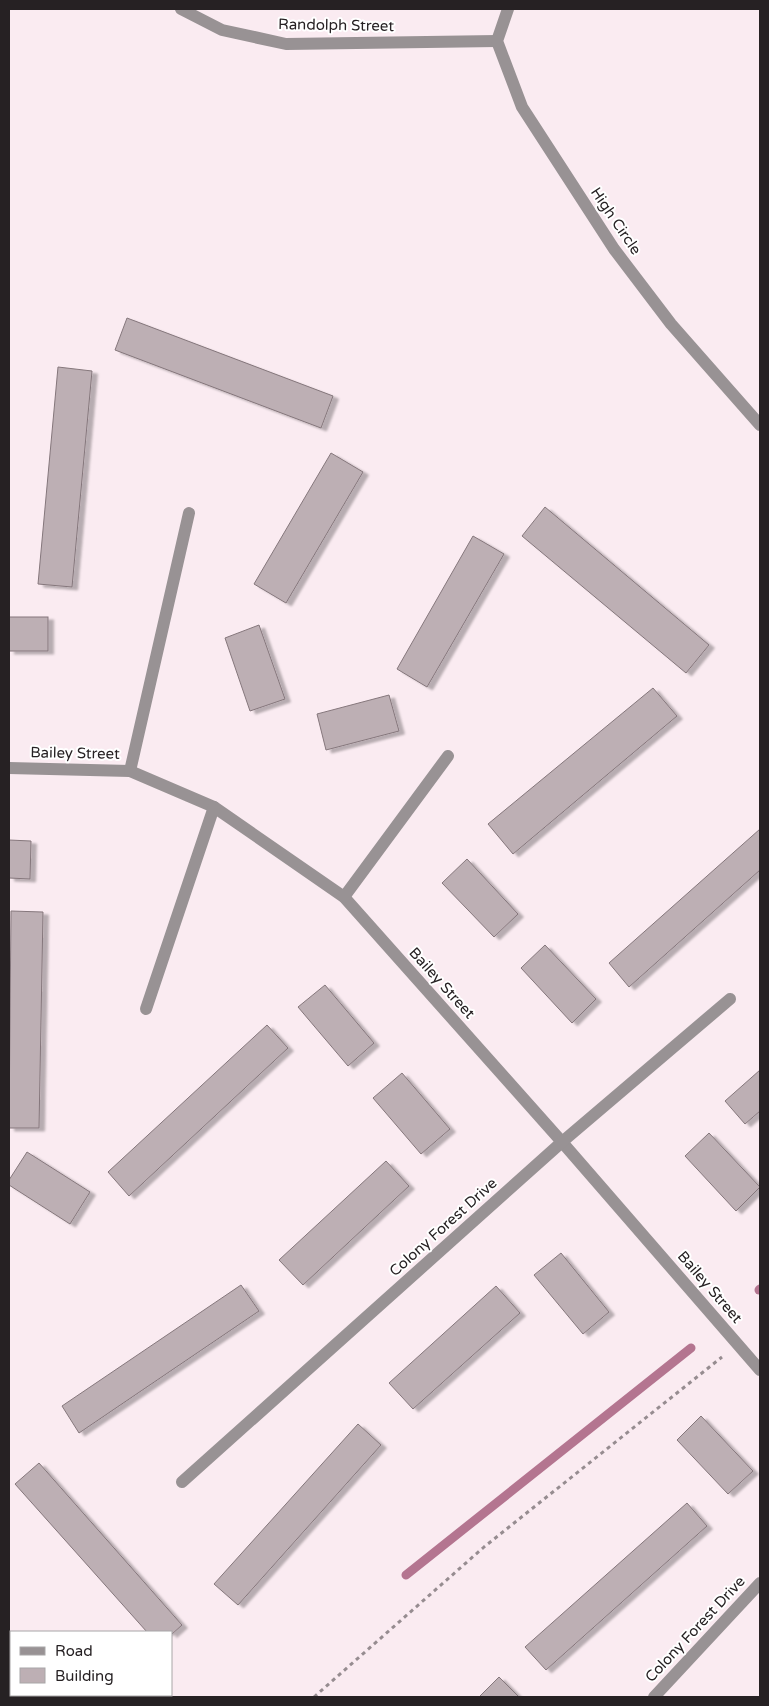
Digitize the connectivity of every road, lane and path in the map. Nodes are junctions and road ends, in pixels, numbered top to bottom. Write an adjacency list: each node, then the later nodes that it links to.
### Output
1 (180, 9): 3 (street, Randolph Street)
2 (508, 9): 3 (street)
3 (497, 41): 4 (street, High Circle)
4 (760, 426)
5 (189, 513): 8 (street)
6 (448, 756): 10 (street)
7 (9, 768): 8 (street, Bailey Street)
8 (130, 771): 9 (street, Bailey Street)
9 (214, 807): 10 (street, Bailey Street); 12 (street)
10 (344, 897): 13 (street, Bailey Street)
11 (730, 1000): 13 (street, Colony Forest Drive)
12 (146, 1009)
13 (562, 1142): 14 (street, Bailey Street); 16 (street, Colony Forest Drive)
14 (738, 1344): 15 (street, Bailey Street); 18 (path)
15 (760, 1370)
16 (182, 1482)
17 (760, 1583): 19 (street, Colony Forest Drive)
18 (314, 1697)
19 (654, 1697)

